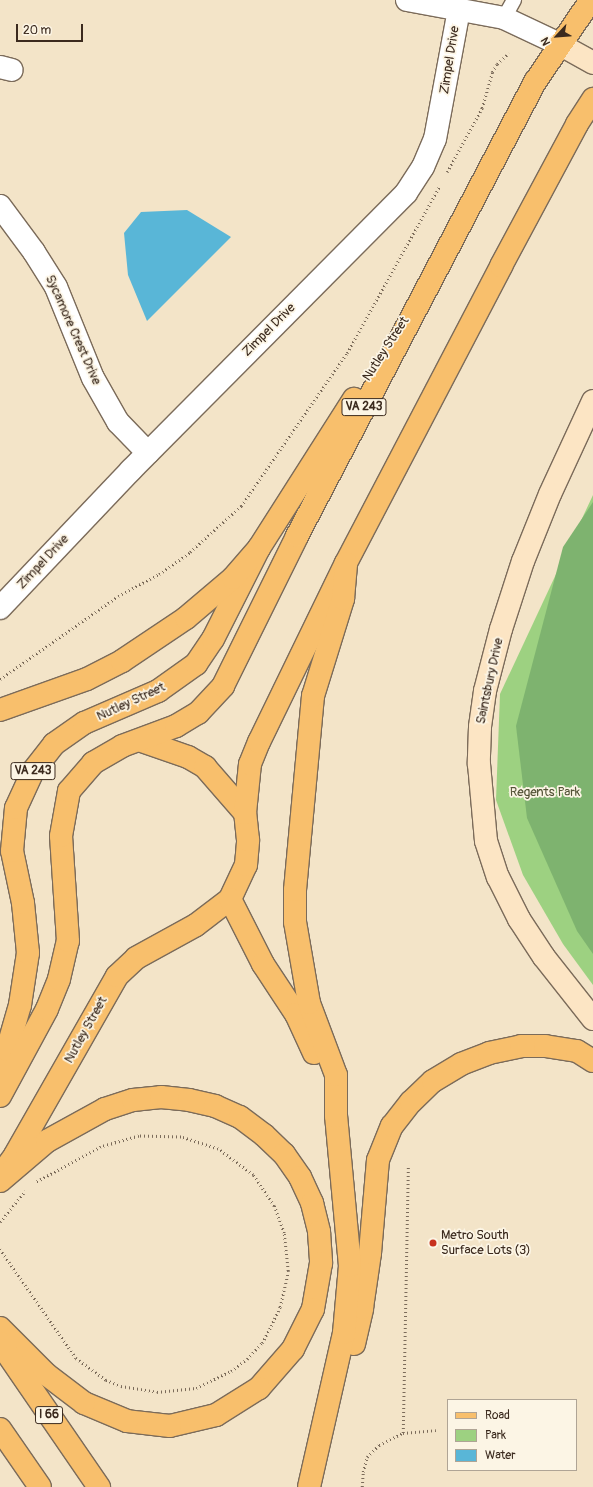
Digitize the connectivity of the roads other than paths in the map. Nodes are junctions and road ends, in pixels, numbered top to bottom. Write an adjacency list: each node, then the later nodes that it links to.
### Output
1 (407, 0): 4 (street)
2 (591, 0): 5 (main road, Nutley Street / VA 243)
3 (509, 9): 4 (street); 5 (street)
4 (459, 10): 11 (street, Zimpel Drive)
5 (559, 44): 6 (street); 9 (main road, Nutley Street / VA 243)
6 (593, 63)
7 (593, 99): 13 (main road, Nutley Street)
8 (0, 206): 11 (street, Sycamore Crest Drive)
9 (430, 280): 12 (main road, Nutley Street / VA 243); 16 (main road, Nutley Street / VA 243)
10 (593, 401): 19 (street, Saintsbury Drive)
11 (148, 453): 14 (street, Zimpel Drive)
12 (259, 548): 15 (main road); 21 (main road, Nutley Street / VA 243)
13 (346, 563): 17 (main road, Nutley Street); 22 (main road)
14 (0, 608)
15 (0, 710)
16 (142, 741): 17 (main road); 21 (main road, Nutley Street / VA 243)
17 (245, 813): 18 (main road, Nutley Street)
18 (230, 899): 22 (main road); 23 (main road, Nutley Street)
19 (593, 1019)
20 (593, 1061): 28 (main road)
21 (0, 1095)
22 (336, 1116): 28 (main road)
23 (0, 1176)
24 (0, 1181): 25 (main road)
25 (0, 1328)
26 (0, 1343): 30 (main road, I 66)
27 (0, 1429): 29 (main road)
28 (316, 1453): 31 (main road)
29 (40, 1487)
30 (99, 1487)
31 (309, 1487)

